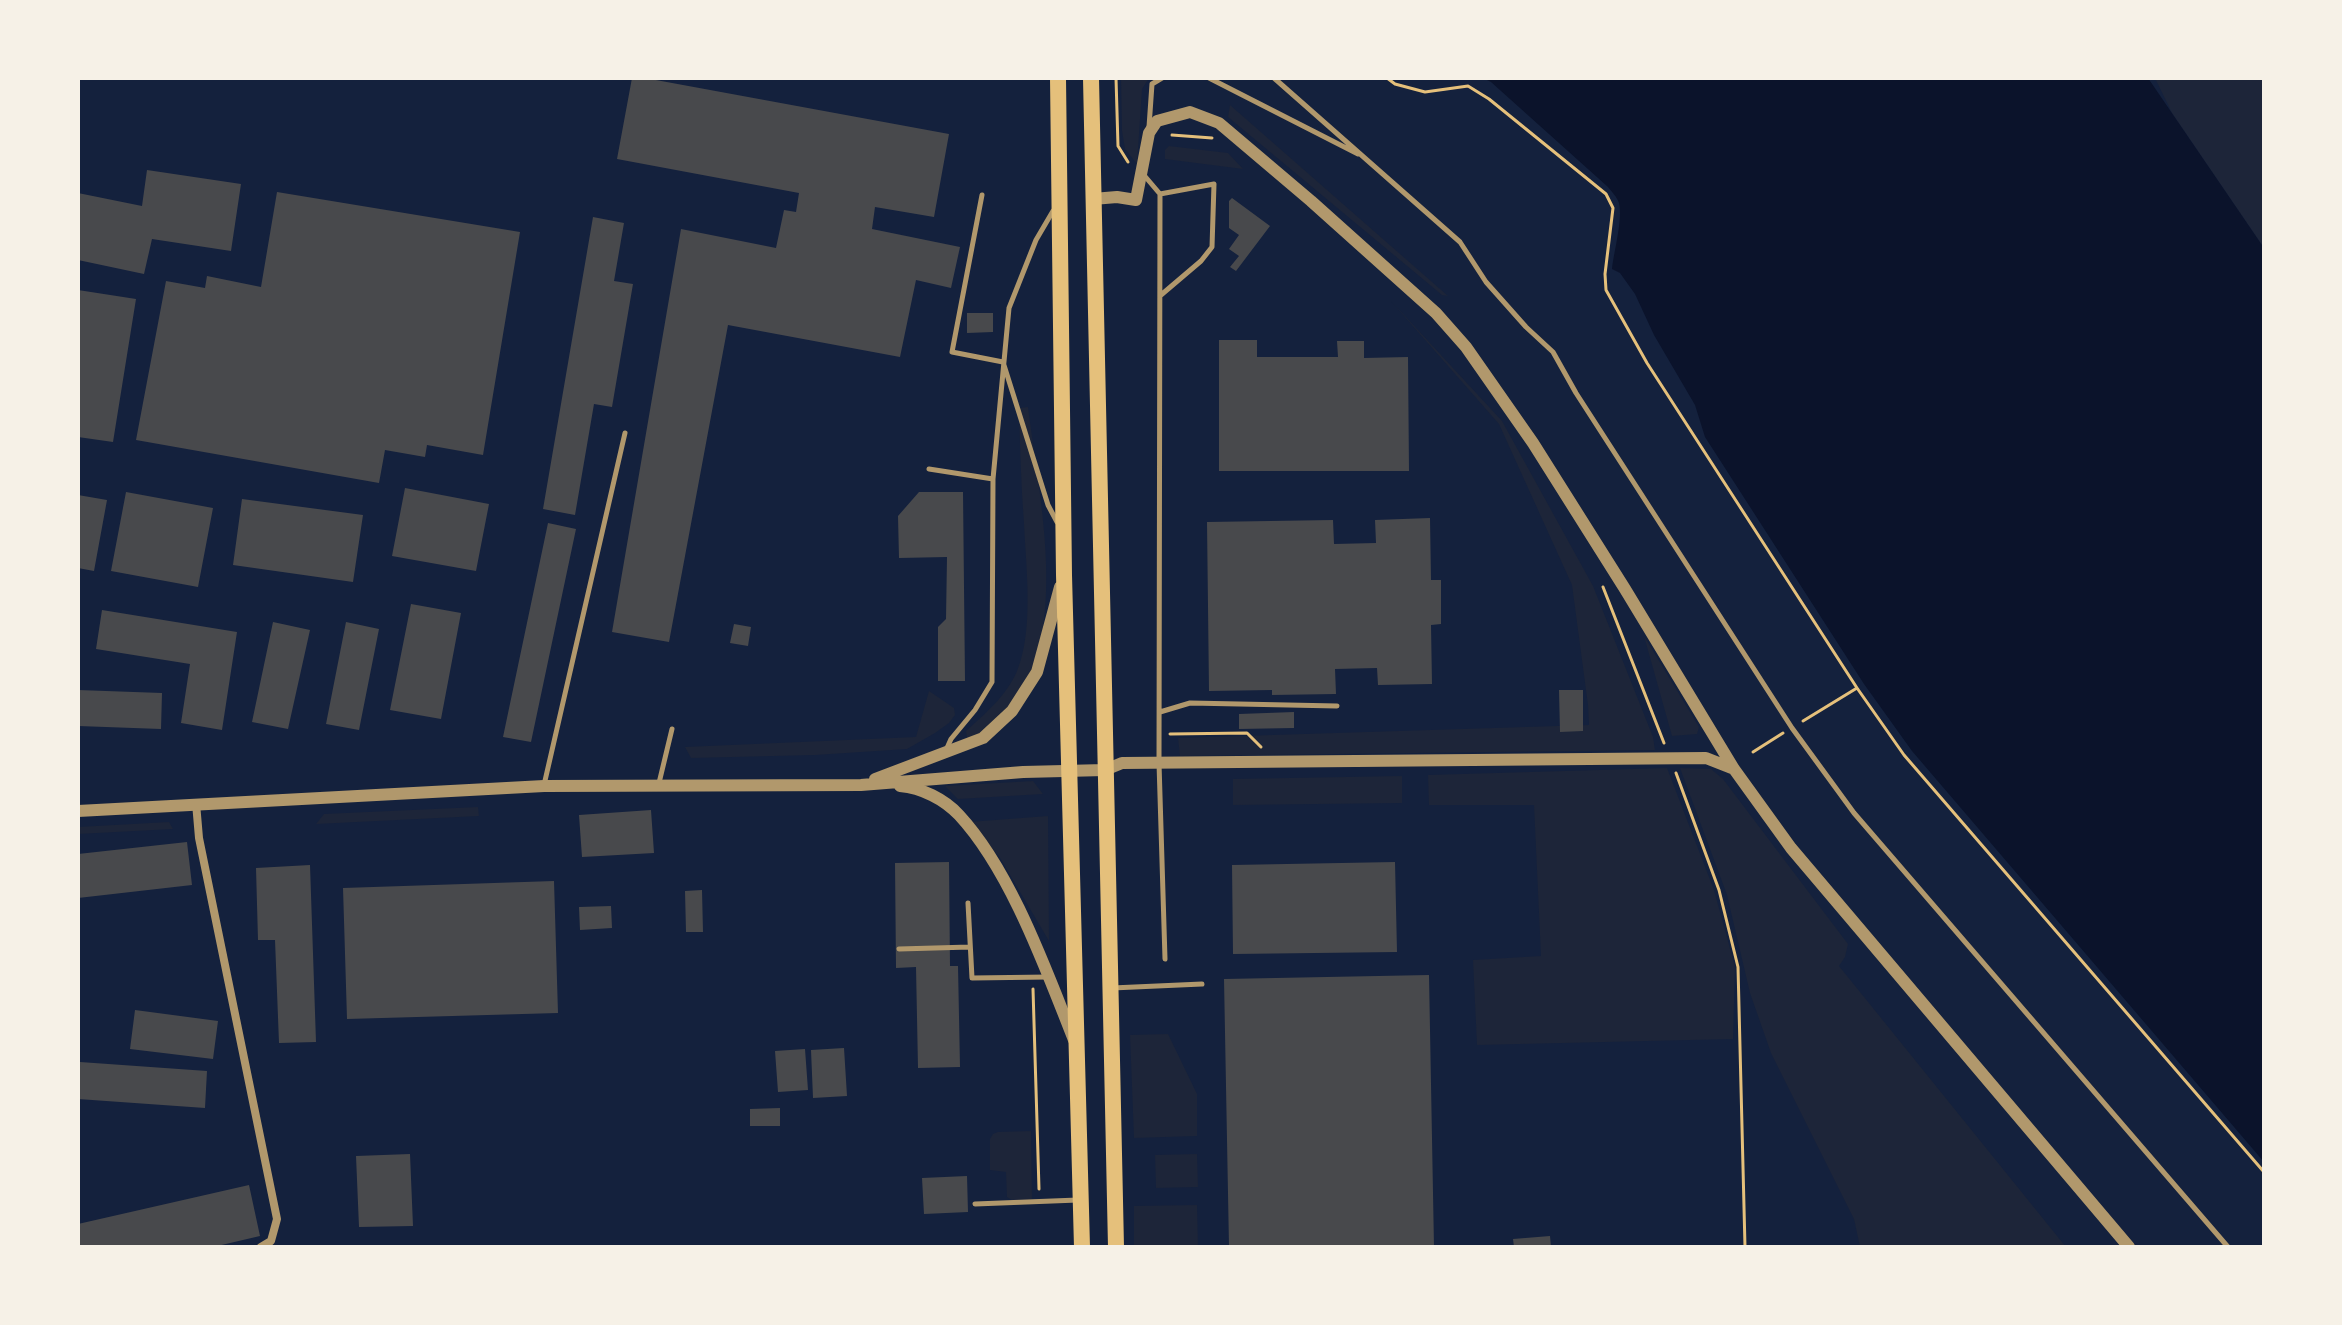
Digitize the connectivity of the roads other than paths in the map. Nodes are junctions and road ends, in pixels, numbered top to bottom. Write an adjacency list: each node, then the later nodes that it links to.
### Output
1 (1058, 78): 12 (main road)
2 (1091, 78): 11 (main road)
3 (1162, 78): 6 (lane)
4 (1209, 78): 7 (lane)
5 (1274, 78): 7 (lane)
6 (1149, 133): 8 (street); 25 (street)
7 (1366, 158): 47 (lane)
8 (1142, 173): 9 (lane); 11 (street)
9 (1160, 194): 13 (lane); 13 (lane)
10 (982, 195): 14 (lane)
11 (1093, 199): 26 (main road)
12 (1060, 200): 14 (lane); 18 (main road)
13 (1160, 295): 21 (lane)
14 (1003, 362): 17 (lane); 18 (lane)
15 (625, 433): 29 (lane)
16 (929, 469): 17 (lane)
17 (993, 479): 23 (lane)
18 (1063, 533): 19 (main road)
19 (1064, 575): 23 (street); 27 (main road)
20 (1337, 706): 21 (lane)
21 (1160, 712): 24 (lane)
22 (672, 729): 30 (lane)
23 (945, 751): 28 (street)
24 (1159, 763): 25 (street); 26 (street); 36 (lane)
25 (1734, 769): 46 (street)
26 (1105, 770): 27 (street); 39 (main road)
27 (1068, 771): 28 (street); 40 (main road)
28 (861, 785): 30 (street); 37 (street)
29 (544, 786): 30 (street); 31 (street)
30 (658, 786)
31 (196, 803): 32 (street); 43 (street)
32 (78, 811)
33 (968, 903): 34 (lane)
34 (970, 947): 35 (lane); 37 (lane)
35 (899, 949)
36 (1165, 959)
37 (1049, 977): 40 (street)
38 (1202, 984): 39 (lane)
39 (1111, 988): 45 (main road)
40 (1075, 1045): 41 (main road)
41 (1079, 1200): 42 (lane); 44 (main road)
42 (975, 1204)
43 (261, 1247)
44 (1082, 1247)
45 (1116, 1247)
46 (2129, 1247)
47 (2228, 1247)

